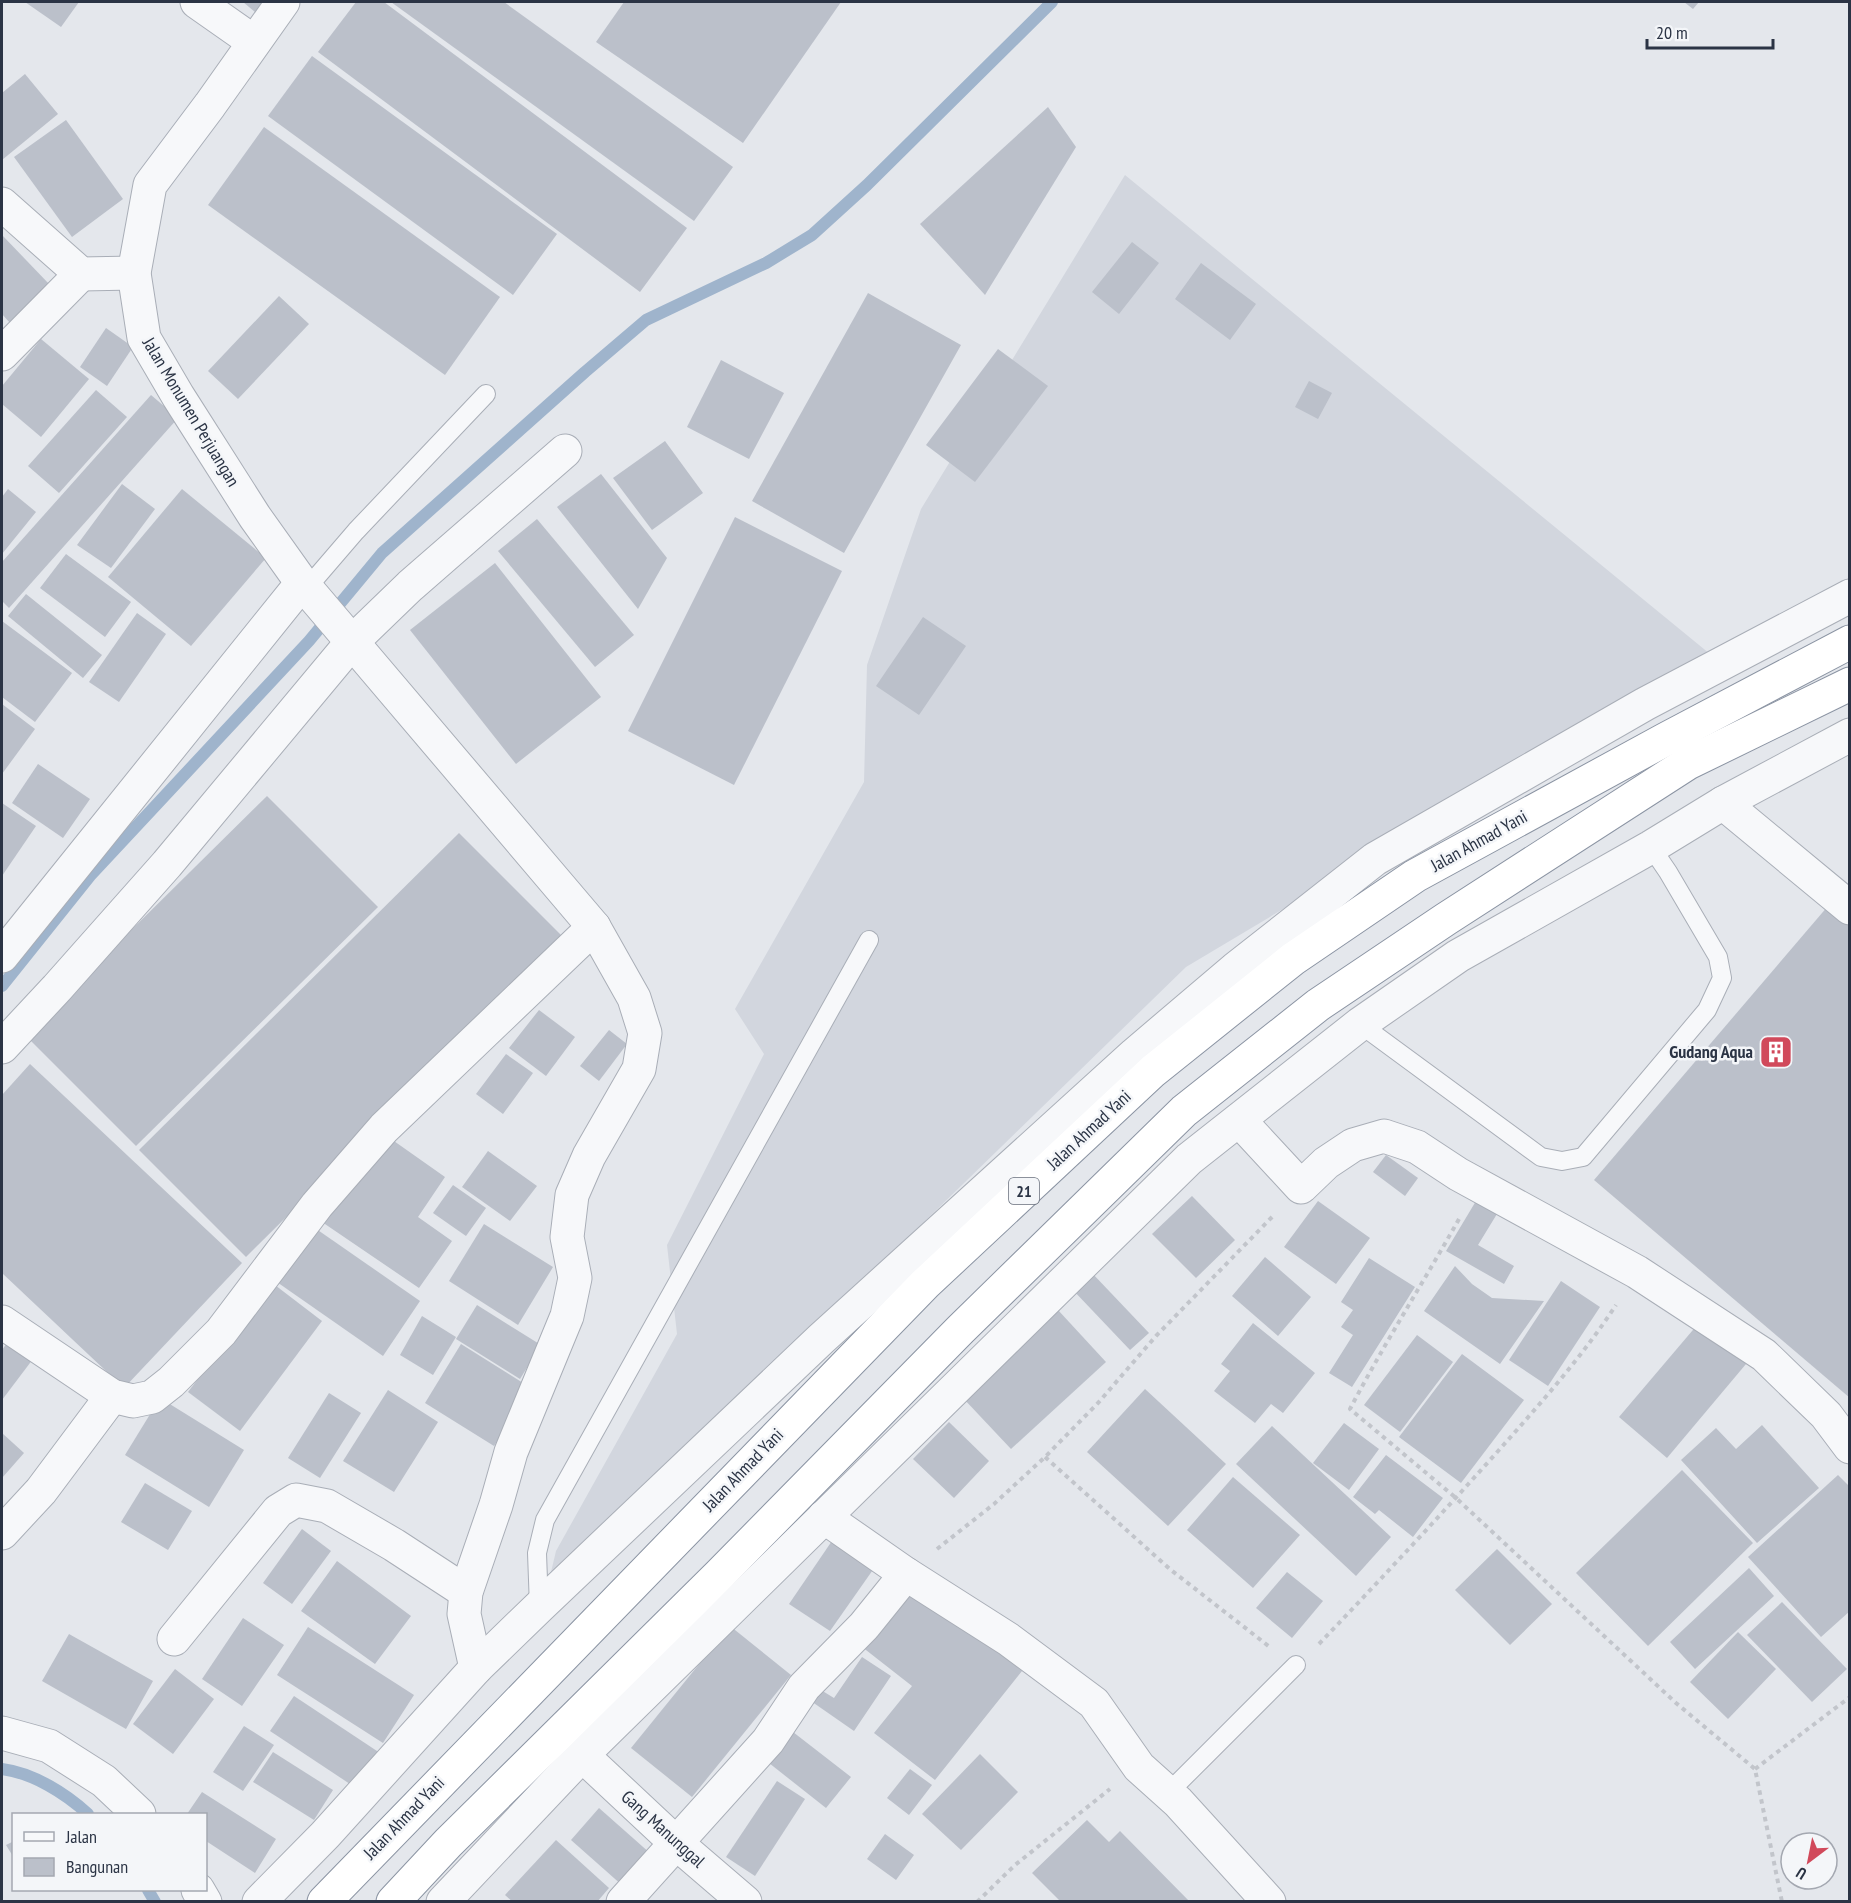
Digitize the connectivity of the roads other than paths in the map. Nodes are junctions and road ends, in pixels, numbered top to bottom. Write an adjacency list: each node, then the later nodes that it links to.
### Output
1 (198, 2): 3 (street)
2 (283, 2): 3 (street, Jalan Monumen Perjuangan)
3 (254, 42): 5 (street, Jalan Monumen Perjuangan)
4 (2, 204): 6 (street)
5 (134, 273): 6 (street); 10 (street, Jalan Monumen Perjuangan)
6 (81, 274): 7 (street)
7 (2, 354)
8 (486, 394): 10 (lane)
9 (565, 451): 12 (street)
10 (307, 588): 12 (street, Jalan Monumen Perjuangan); 21 (street)
11 (1850, 596): 32 (street)
12 (345, 635): 19 (street, Jalan Monumen Perjuangan); 23 (street)
13 (1850, 642): 42 (highway, Jalan Ahmad Yani / 21)
14 (1850, 684): 43 (highway)
15 (1850, 735): 16 (street)
16 (1723, 803): 17 (street); 18 (street)
17 (1651, 847): 22 (street); 22 (lane)
18 (1850, 908)
19 (594, 927): 26 (street); 31 (street, Jalan Monumen Perjuangan)
20 (869, 940): 32 (lane)
21 (2, 956)
22 (1360, 1024): 24 (street)
23 (2, 1047)
24 (1239, 1120): 27 (street); 28 (street)
25 (2, 1322): 26 (street)
26 (112, 1396): 29 (street)
27 (1850, 1447)
28 (824, 1517): 30 (street); 37 (street)
29 (2, 1533)
30 (906, 1574): 38 (street); 40 (street)
31 (466, 1592): 33 (street); 35 (street, Jalan Monumen Perjuangan)
32 (539, 1607): 35 (street)
33 (174, 1639)
34 (1296, 1665): 38 (lane)
35 (476, 1668): 41 (street)
36 (2, 1733): 39 (street)
37 (582, 1755): 40 (street, Gang Manunggal); 44 (street)
38 (1168, 1793): 47 (street)
39 (137, 1813)
40 (675, 1842): 45 (street); 46 (street, Gang Manunggal)
41 (259, 1902)
42 (324, 1902)
43 (393, 1902)
44 (443, 1902)
45 (622, 1902)
46 (745, 1902)
47 (1269, 1902)

